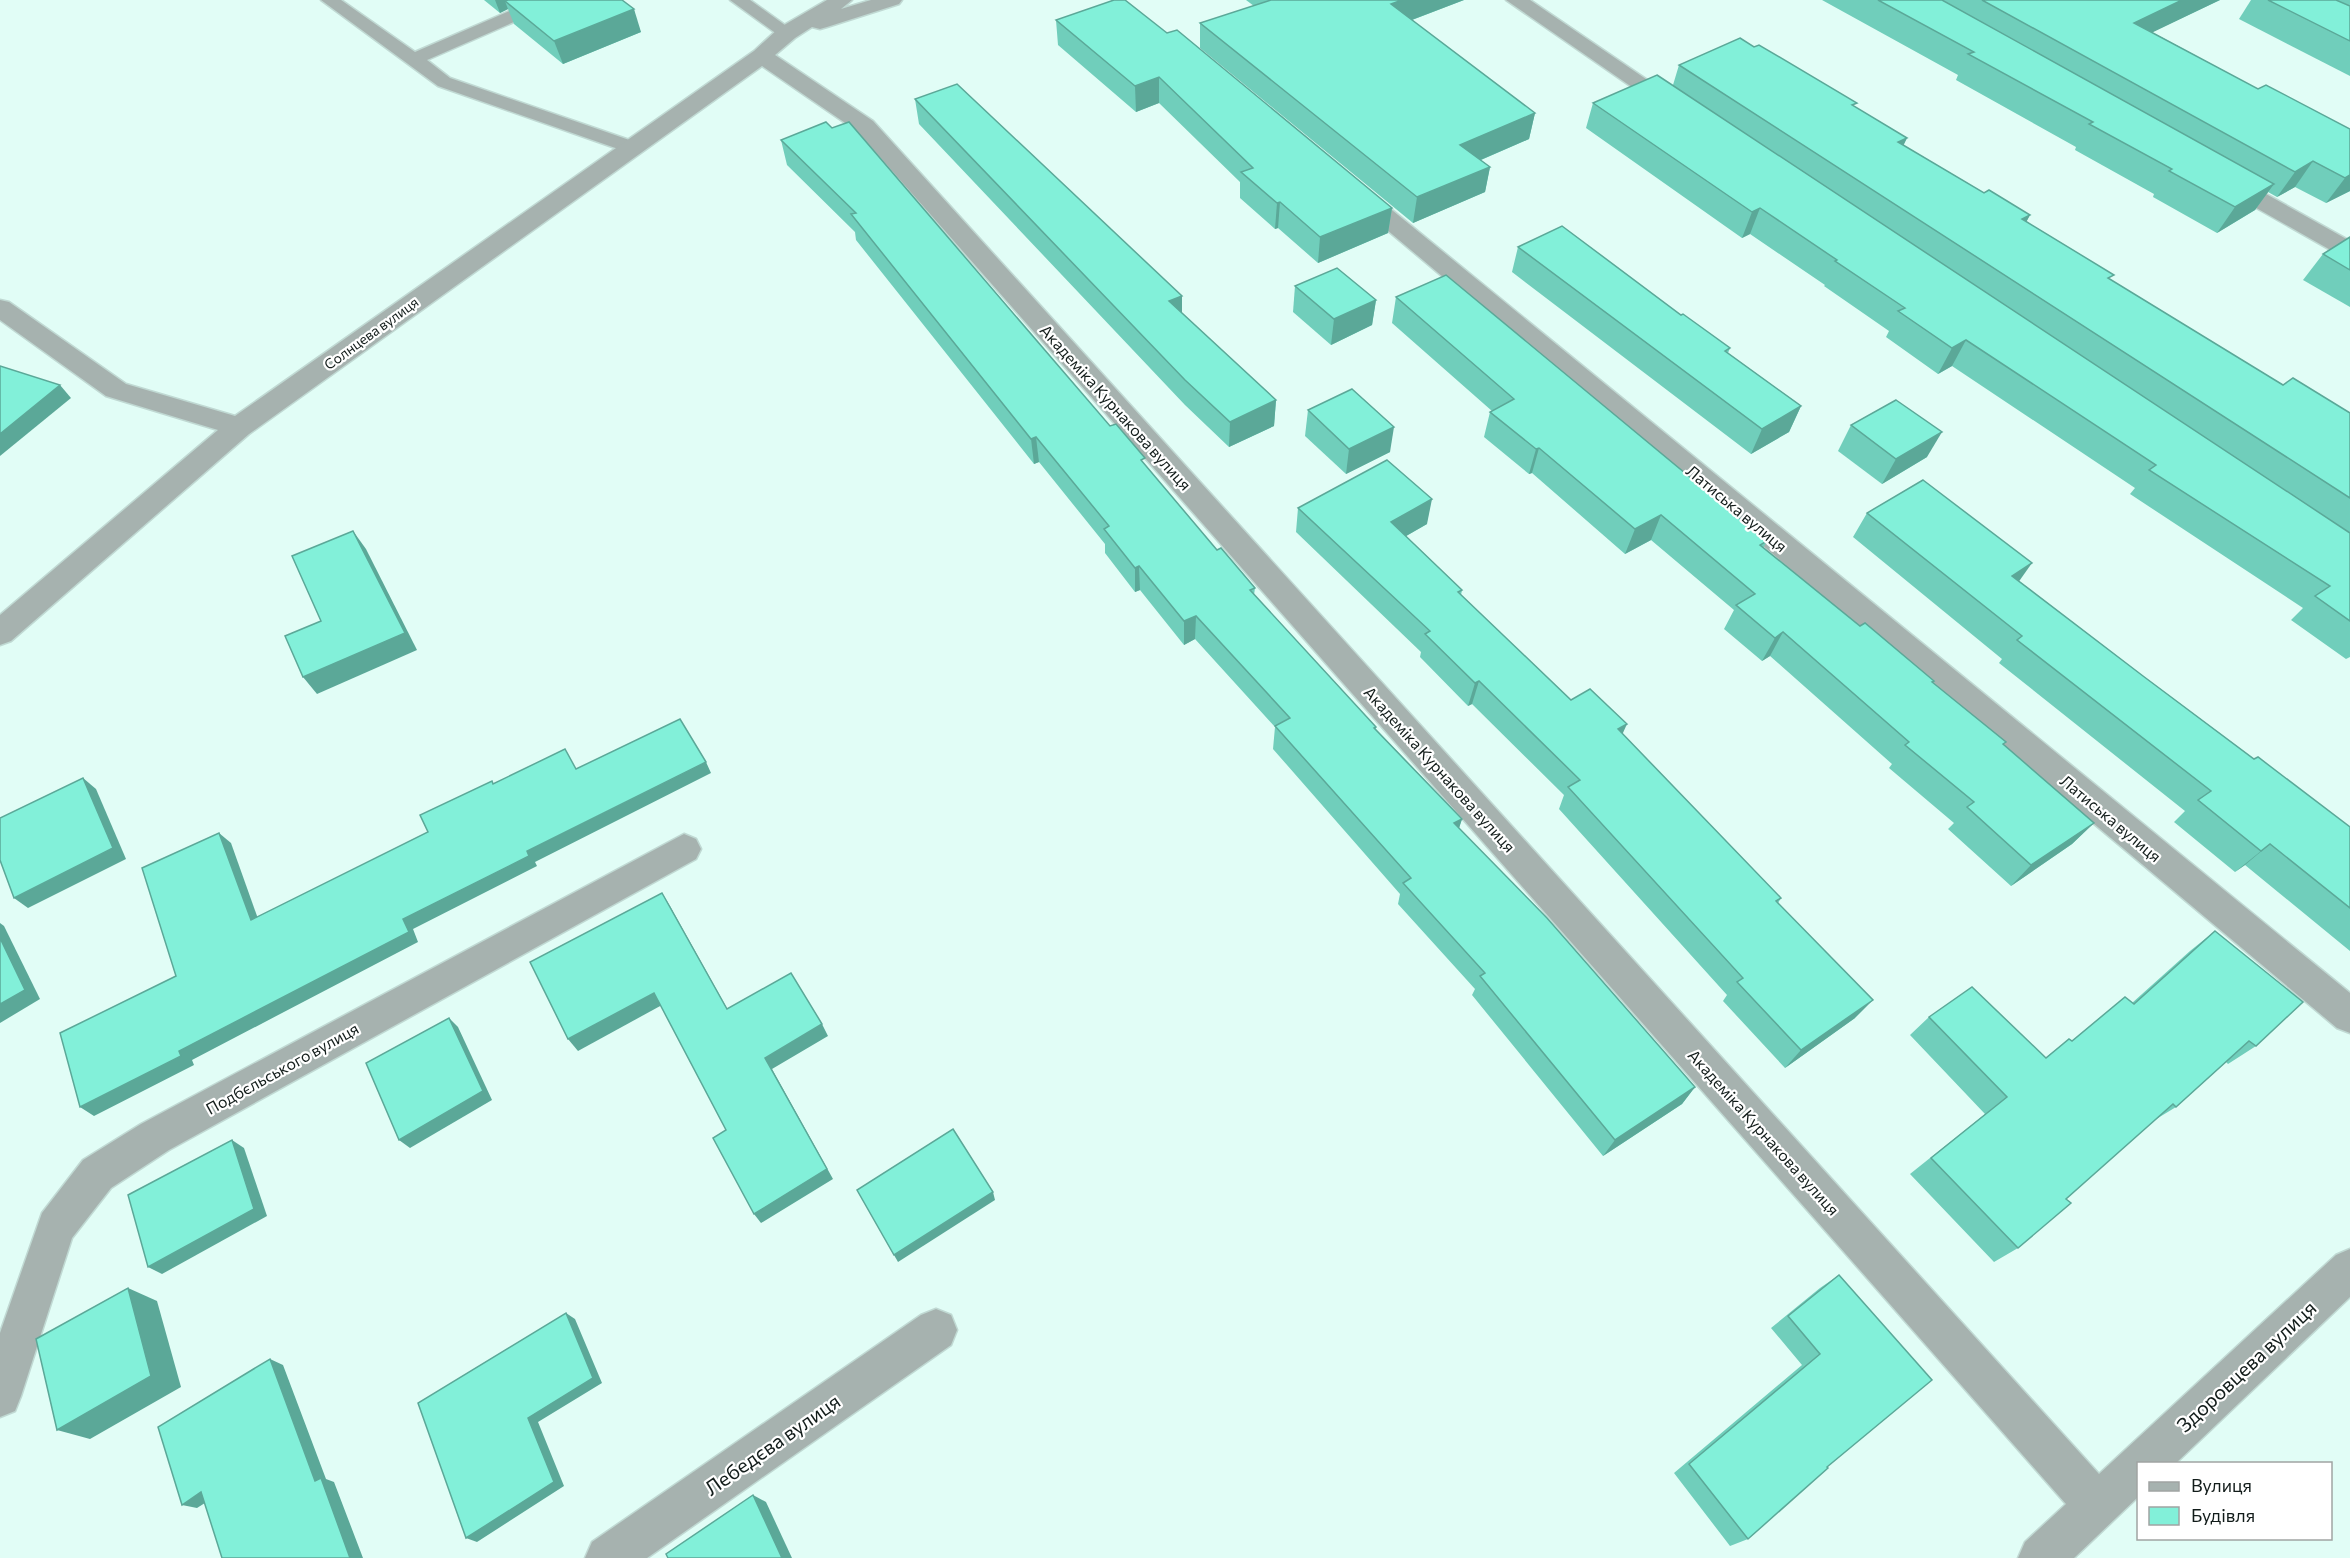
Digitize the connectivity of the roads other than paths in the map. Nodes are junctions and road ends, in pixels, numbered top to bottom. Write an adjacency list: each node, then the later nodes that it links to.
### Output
1 (330, 0): 9 (lane)
2 (549, 0): 9 (lane)
3 (739, 0): 7 (lane)
4 (842, 0): 7 (street)
5 (892, 0): 7 (street)
6 (1516, 0): 10 (street)
7 (787, 33): 8 (street, Солнцева вулиця)
8 (762, 56): 11 (street, Солнцева вулиця); 25 (street, Академіка Курнакова вулиця)
9 (414, 59): 11 (lane)
10 (1694, 119)
11 (631, 147): 16 (street, Солнцева вулиця)
12 (2205, 170): 14 (street)
13 (1336, 176): 19 (street, Латиська вулиця)
14 (2350, 251)
15 (0, 308): 16 (street)
16 (239, 428): 17 (street, Солнцева вулиця)
17 (0, 633)
18 (684, 849): 22 (street, Подбєльського вулиця)
19 (2350, 1016)
20 (2350, 1269): 23 (street, Здоровцева вулиця)
21 (936, 1330): 26 (street, Лебедєва вулиця)
22 (0, 1396)
23 (2145, 1462)
24 (2137, 1469): 25 (street)
25 (2098, 1506): 27 (street)
26 (608, 1558)
27 (2041, 1558)

